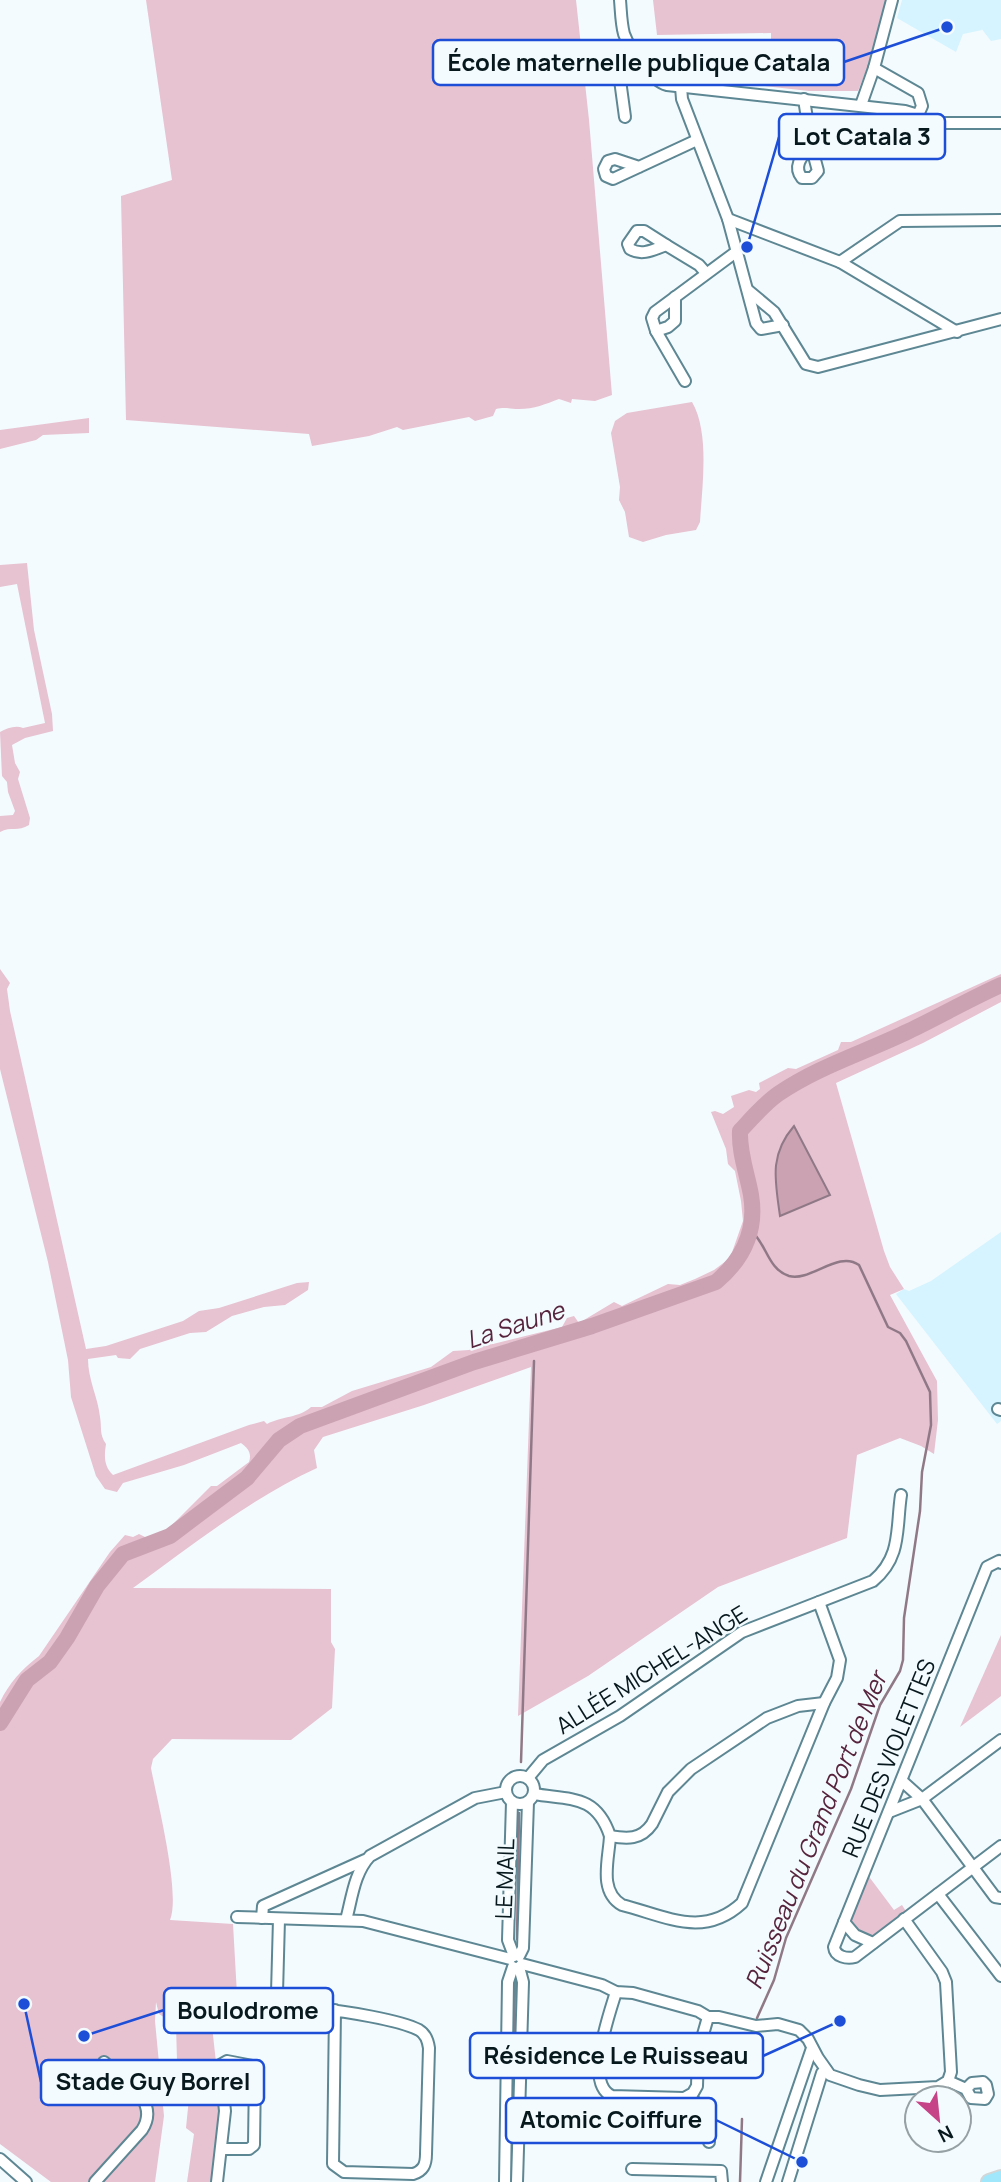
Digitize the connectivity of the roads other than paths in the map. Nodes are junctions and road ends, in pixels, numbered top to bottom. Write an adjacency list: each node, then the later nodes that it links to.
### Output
1 (620, 0): 3 (street)
2 (892, 0): 4 (street)
3 (638, 57): 5 (street); 9 (street)
4 (874, 68): 7 (street); 8 (street)
5 (681, 87): 6 (street); 11 (street)
6 (804, 99): 7 (street); 12 (street)
7 (861, 106): 8 (street)
8 (918, 115): 10 (street)
9 (625, 117)
10 (1001, 123)
11 (697, 140): 13 (street); 14 (street)
12 (811, 145)
13 (639, 167)
14 (728, 219): 17 (street); 18 (street)
15 (1001, 220): 18 (street)
16 (666, 246): 19 (street)
17 (736, 252): 19 (street); 20 (street)
18 (840, 262): 25 (street)
19 (706, 272): 21 (street)
20 (749, 291): 23 (street); 23 (street)
21 (675, 297): 24 (street); 24 (street)
22 (1001, 319): 25 (street)
23 (783, 325): 25 (street)
24 (656, 331): 26 (street)
25 (957, 332)
26 (685, 381)
27 (901, 1495): 29 (street, ALLÉE MICHEL-ANGE)
28 (997, 1562): 33 (street, RUE DES VIOLETTES)
29 (819, 1602): 30 (street); 32 (street, ALLÉE MICHEL-ANGE)
30 (824, 1703): 38 (street); 38 (street)
31 (1001, 1740): 36 (street)
32 (527, 1778): 34 (street); 35 (street)
33 (901, 1781): 36 (street); 37 (street, RUE DES VIOLETTES)
34 (509, 1797): 35 (street); 40 (street); 50 (street, LE MAIL)
35 (531, 1798): 38 (street); 53 (street, LE MAIL)
36 (922, 1799): 37 (street); 41 (street)
37 (889, 1812): 49 (street, RUE DES VIOLETTES)
38 (610, 1836)
39 (1001, 1846): 41 (street)
40 (367, 1859): 45 (street); 48 (street)
41 (973, 1867): 42 (street); 43 (street)
42 (938, 1894): 47 (street); 55 (street)
43 (1001, 1898)
44 (237, 1917): 45 (street)
45 (262, 1918): 46 (street)
46 (279, 1919): 48 (street); 58 (street)
47 (904, 1919): 51 (street); 63 (street)
48 (346, 1920): 52 (street)
49 (844, 1922): 51 (street); 51 (street, RUE DES VIOLETTES)
50 (508, 1940): 52 (street, LE MAIL); 53 (street, LE MAIL)
51 (873, 1943)
52 (492, 1955): 53 (street)
53 (516, 1962): 54 (street); 56 (street, LE MAIL); 78 (street, LE MAIL)
54 (540, 1969): 56 (street); 57 (street)
55 (1001, 1976)
56 (523, 1982): 79 (street, LE MAIL)
57 (616, 1992): 59 (street); 65 (street)
58 (335, 2010): 58 (street)
59 (708, 2017): 60 (street); 65 (street)
60 (812, 2048): 62 (street); 66 (street)
61 (104, 2062): 76 (street)
62 (825, 2070): 63 (street); 67 (street)
63 (948, 2081): 64 (street)
64 (954, 2084)
65 (690, 2096): 69 (street)
66 (795, 2099): 67 (street); 68 (street)
67 (811, 2106): 70 (street)
68 (782, 2137): 70 (street); 81 (street)
69 (709, 2143)
70 (799, 2144): 82 (street)
71 (221, 2149): 71 (street); 77 (street)
72 (0, 2159): 75 (street)
73 (632, 2169): 80 (street)
74 (1001, 2178): 83 (main road)
75 (26, 2182)
76 (95, 2182)
77 (217, 2182)
78 (505, 2182)
79 (517, 2182)
80 (722, 2182)
81 (766, 2182)
82 (788, 2182)
83 (989, 2182)

